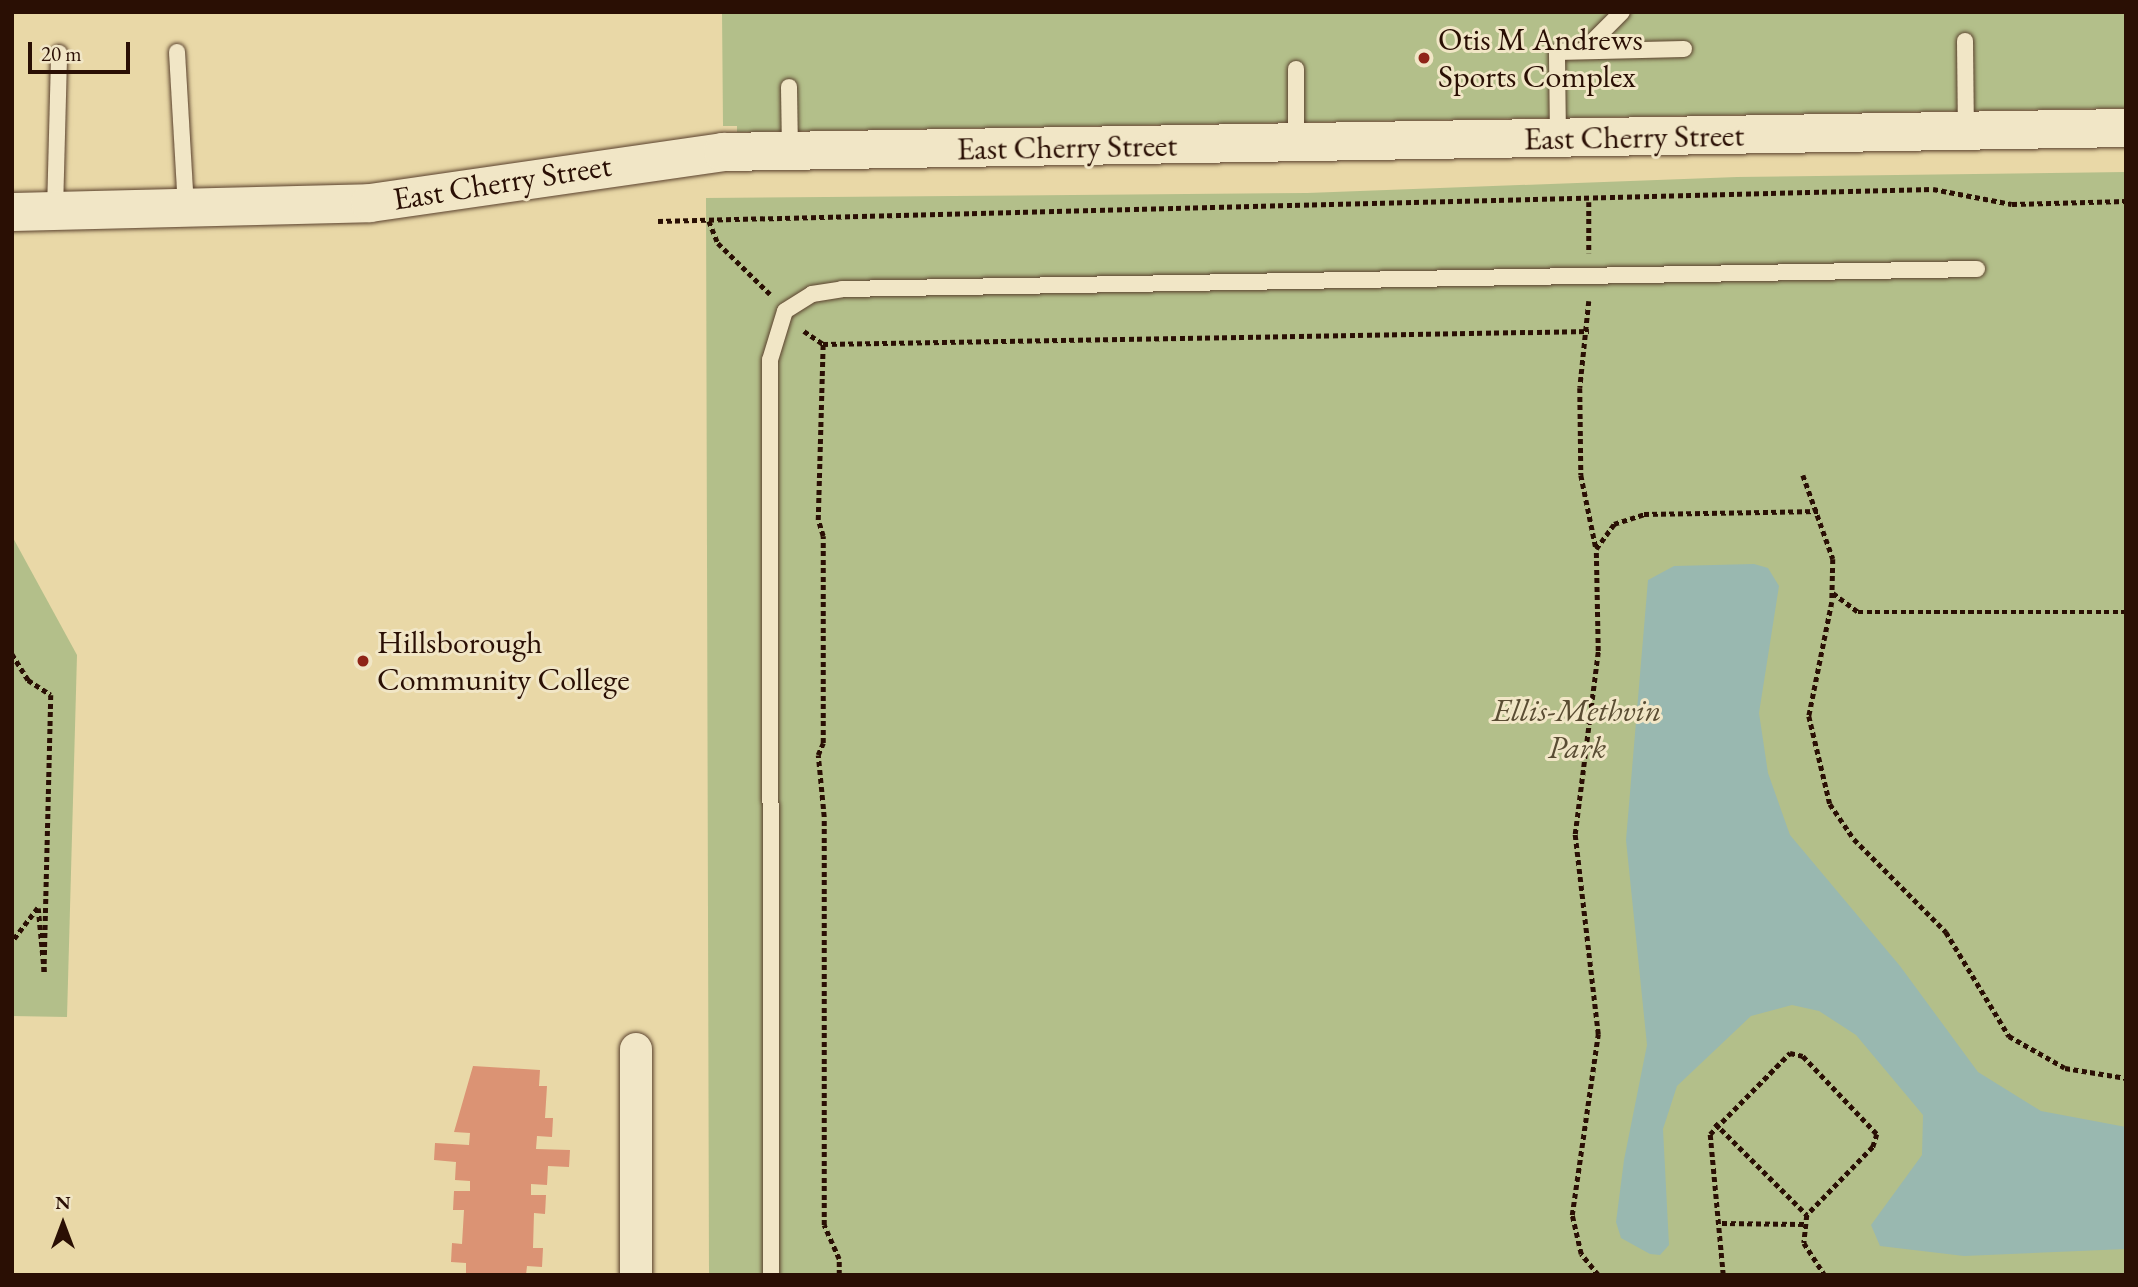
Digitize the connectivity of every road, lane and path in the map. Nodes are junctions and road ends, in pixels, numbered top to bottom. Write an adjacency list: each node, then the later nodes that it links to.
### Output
1 (1622, 12): 4 (lane)
2 (1965, 41): 10 (lane)
3 (1684, 49): 4 (lane)
4 (1583, 51): 11 (lane)
5 (177, 52): 16 (lane)
6 (59, 53): 17 (lane)
7 (1296, 69): 12 (lane)
8 (789, 87): 13 (lane)
9 (2126, 128): 10 (street, East Cherry Street)
10 (1966, 130): 11 (street, East Cherry Street)
11 (1558, 138): 12 (street, East Cherry Street)
12 (1296, 143): 13 (street, East Cherry Street)
13 (790, 151): 16 (street, East Cherry Street)
14 (2126, 201): 15 (path)
15 (1589, 202): 20 (path); 21 (path)
16 (186, 207): 17 (street, East Cherry Street)
17 (55, 211): 18 (street, East Cherry Street)
18 (12, 212)
19 (658, 221): 20 (path)
20 (709, 221): 23 (path)
21 (1589, 257)
22 (1978, 269): 42 (lane)
23 (773, 297)
24 (1589, 299): 26 (path)
25 (802, 328): 27 (path)
26 (1589, 331): 27 (path); 30 (path)
27 (822, 344): 43 (path)
28 (1803, 475): 29 (path)
29 (1818, 511): 30 (path); 31 (path)
30 (1596, 549): 44 (path)
31 (1833, 592): 32 (path); 36 (path)
32 (2126, 612)
33 (12, 654): 34 (path)
34 (12, 942)
35 (636, 1049): 41 (street)
36 (2126, 1078)
37 (1715, 1123): 38 (path); 38 (path); 39 (path)
38 (1807, 1215): 40 (path)
39 (1722, 1223): 40 (path); 45 (path)
40 (1805, 1224): 46 (path)
41 (636, 1275)
42 (771, 1275)
43 (839, 1275)
44 (1598, 1275)
45 (1723, 1275)
46 (1825, 1275)

